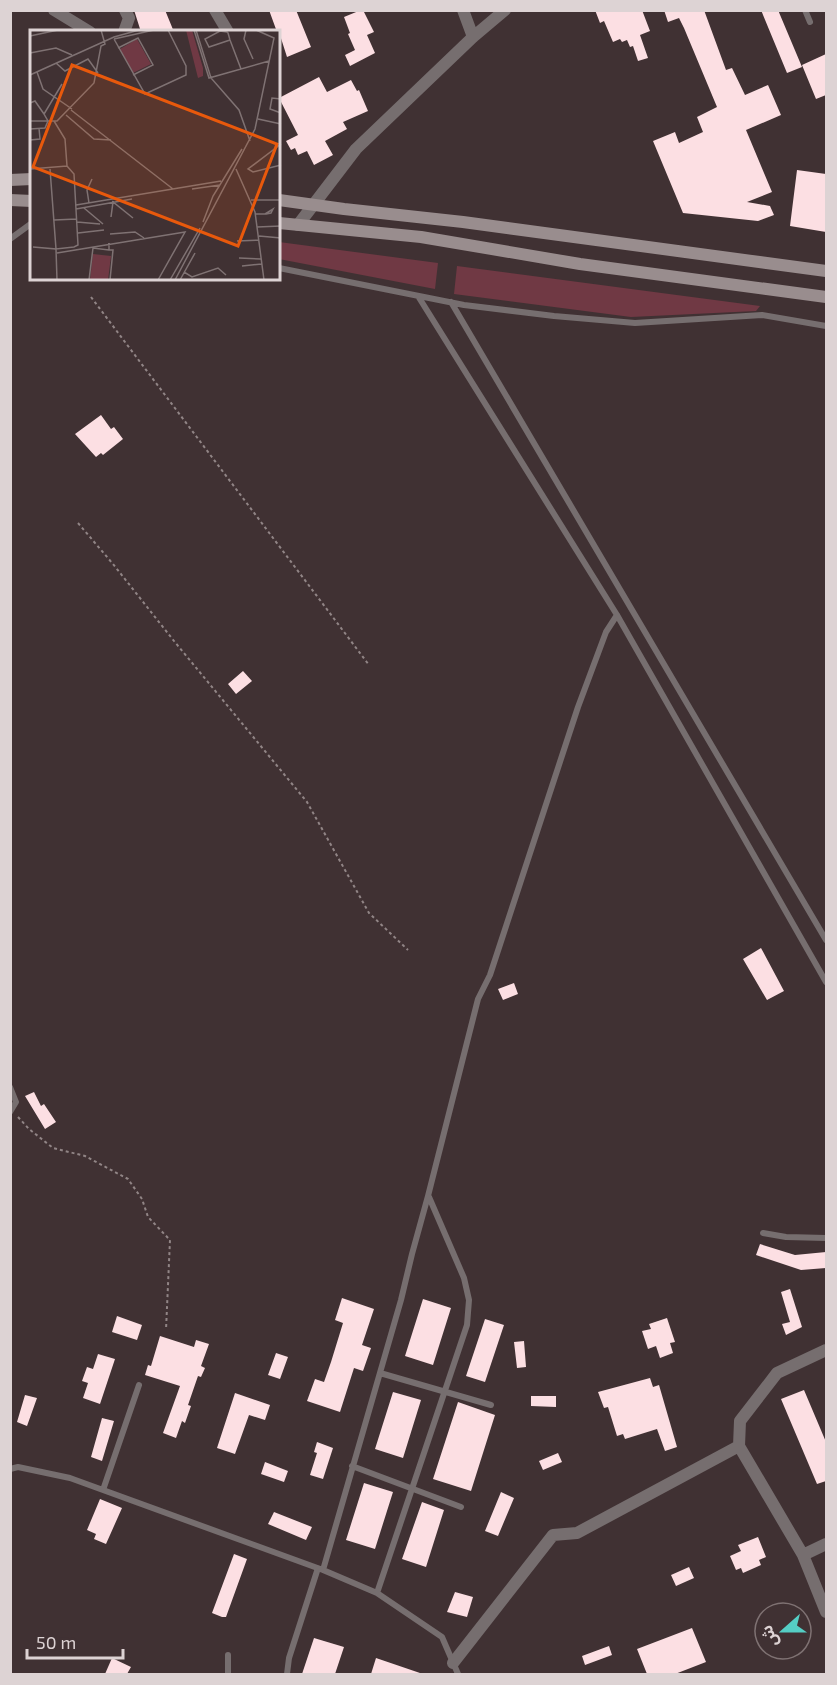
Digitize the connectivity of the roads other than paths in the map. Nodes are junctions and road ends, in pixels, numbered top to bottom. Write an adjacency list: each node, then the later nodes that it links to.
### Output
1 (54, 10): 8 (street)
2 (125, 10): 9 (street)
3 (215, 10): 10 (street)
4 (463, 10): 11 (street)
5 (505, 10): 11 (street)
6 (805, 10): 7 (lane)
7 (810, 22)
8 (87, 30)
9 (125, 30)
10 (227, 30)
11 (473, 37): 17 (street)
12 (30, 179): 13 (main road)
13 (10, 180)
14 (10, 200): 16 (main road)
15 (280, 200): 17 (main road)
16 (30, 201)
17 (313, 205): 20 (street); 23 (main road)
18 (280, 223): 20 (main road)
19 (30, 224): 21 (lane)
20 (298, 225): 25 (main road)
21 (10, 239)
22 (280, 268): 24 (lane)
23 (826, 271)
24 (418, 296): 26 (lane); 28 (lane)
25 (826, 297)
26 (451, 302): 27 (lane); 29 (lane)
27 (826, 326)
28 (617, 615): 30 (lane); 33 (lane)
29 (826, 940)
30 (826, 982)
31 (10, 1087): 32 (lane)
32 (12, 1111)
33 (428, 1196): 37 (lane); 39 (lane)
34 (763, 1233): 35 (lane)
35 (826, 1238)
36 (826, 1350): 41 (street)
37 (380, 1373): 39 (lane); 42 (lane)
38 (139, 1385): 45 (lane)
39 (445, 1391): 40 (lane); 44 (lane)
40 (491, 1405)
41 (739, 1446): 48 (street); 53 (street)
42 (352, 1466): 44 (lane); 49 (lane)
43 (10, 1469): 45 (lane)
44 (412, 1488): 46 (lane); 50 (lane)
45 (103, 1490): 49 (lane)
46 (461, 1507)
47 (826, 1544): 48 (street)
48 (802, 1555): 51 (street)
49 (320, 1569): 50 (lane); 55 (lane)
50 (377, 1593): 53 (lane)
51 (826, 1612)
52 (228, 1655): 54 (lane)
53 (456, 1668)
54 (228, 1674)
55 (287, 1674)

